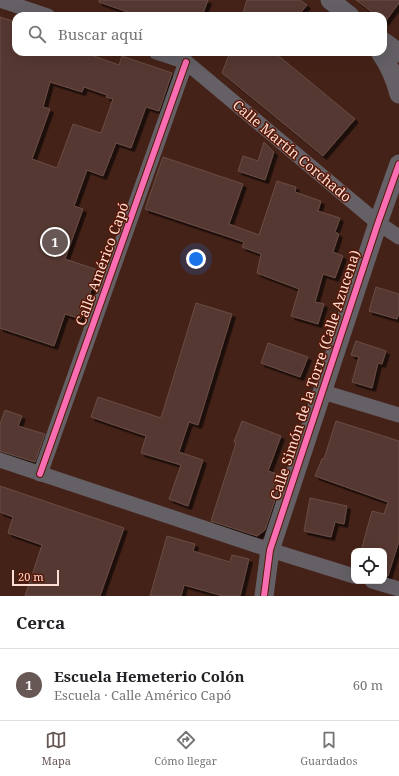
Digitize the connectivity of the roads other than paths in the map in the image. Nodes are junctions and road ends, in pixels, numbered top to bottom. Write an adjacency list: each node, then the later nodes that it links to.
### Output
1 (0, 0): 3 (street)
2 (330, 0): 4 (street)
3 (36, 12)
4 (345, 12)
5 (387, 44): 6 (street)
6 (399, 53)
7 (168, 56): 9 (street)
8 (382, 56): 10 (street)
9 (186, 62): 12 (street, Calle Martín Corchado); 17 (street, Calle Américo Capó)
10 (399, 94)
11 (399, 164): 12 (street, Calle Simón de la Torre (Calle Azucena))
12 (378, 223): 13 (street, Calle Martín Corchado); 14 (street, Calle Simón de la Torre (Calle Azucena))
13 (399, 237)
14 (323, 392): 15 (street); 18 (street, Calle Simón de la Torre (Calle Azucena))
15 (399, 415)
16 (0, 460): 17 (street)
17 (40, 474): 18 (street)
18 (270, 550): 19 (street); 22 (street, Calle Simón de la Torre (Calle Azucena))
19 (351, 575)
20 (382, 584): 21 (street)
21 (399, 589)
22 (264, 596)

